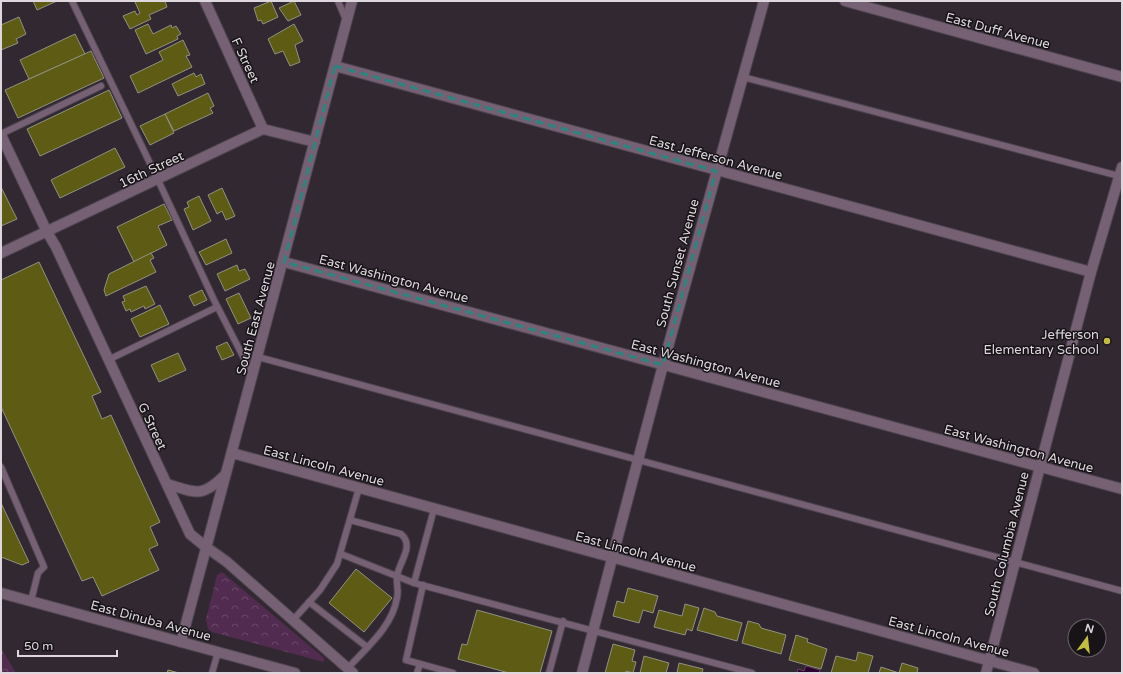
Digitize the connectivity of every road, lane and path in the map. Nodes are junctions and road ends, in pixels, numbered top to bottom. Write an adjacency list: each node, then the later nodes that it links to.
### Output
1 (72, 1): 17 (lane)
2 (205, 1): 12 (street, F Street)
3 (338, 1): 7 (lane)
4 (352, 1): 7 (street, South East Avenue)
5 (764, 1): 9 (street, South Sunset Avenue)
6 (845, 1): 10 (street, East Duff Avenue)
7 (347, 21): 8 (street, South East Avenue)
8 (335, 66): 14 (street, South East Avenue); 15 (street, East Jefferson Avenue)
9 (743, 77): 15 (street, South Sunset Avenue); 16 (lane)
10 (1122, 77)
11 (101, 86): 13 (lane)
12 (263, 129): 14 (street); 17 (street, 16th Street)
13 (1, 134): 18 (street, G Street)
14 (315, 142): 20 (street, South East Avenue)
15 (716, 170): 21 (street, East Jefferson Avenue); 25 (street, South Sunset Avenue)
16 (1121, 172): 21 (street, South Columbia Avenue)
17 (158, 180): 18 (street, 16th Street); 22 (lane)
18 (46, 232): 19 (street, 16th Street); 24 (street, G Street)
19 (1, 253)
20 (284, 262): 23 (street, South East Avenue); 25 (street, East Washington Avenue)
21 (1091, 272): 30 (street, South Columbia Avenue)
22 (217, 307): 24 (lane); 26 (lane)
23 (258, 357): 26 (street, South East Avenue); 28 (lane)
24 (108, 360): 32 (street, G Street)
25 (663, 365): 28 (street, South Sunset Avenue); 30 (street, East Washington Avenue)
26 (253, 375): 27 (street, South East Avenue)
27 (232, 453): 31 (street, South East Avenue); 33 (street, East Lincoln Avenue)
28 (638, 460): 39 (street, South Sunset Avenue); 40 (lane)
29 (1, 467): 46 (lane)
30 (1040, 467): 34 (street, East Washington Avenue); 40 (street, South Columbia Avenue)
31 (226, 475): 32 (street); 37 (street, South East Avenue)
32 (167, 484): 37 (street, G Street)
33 (359, 488): 35 (street, East Lincoln Avenue); 36 (lane)
34 (1122, 489)
35 (434, 509): 39 (street, East Lincoln Avenue); 42 (lane)
36 (350, 520): 38 (lane); 41 (lane)
37 (206, 547): 48 (street, G Street); 51 (street, South East Avenue)
38 (341, 554): 41 (lane); 47 (lane)
39 (612, 558): 50 (street, South Sunset Avenue); 54 (street, East Lincoln Avenue)
40 (1015, 561): 44 (lane); 54 (street, South Columbia Avenue)
41 (397, 576): 42 (lane); 52 (lane)
42 (414, 583): 43 (lane)
43 (423, 585): 49 (lane); 55 (lane)
44 (1122, 591)
45 (1, 593): 46 (street, East Dinuba Avenue)
46 (31, 601): 51 (street, East Dinuba Avenue)
47 (309, 602): 48 (lane); 52 (lane)
48 (293, 620): 56 (street, G Street)
49 (563, 622): 50 (lane); 61 (lane)
50 (594, 630): 62 (street, South Sunset Avenue); 63 (lane)
51 (181, 642): 53 (street, East Dinuba Avenue)
52 (367, 647): 56 (lane)
53 (218, 652): 57 (lane); 58 (street, East Dinuba Avenue)
54 (990, 661): 64 (street, South Columbia Avenue); 65 (street, East Lincoln Avenue)
55 (420, 664): 59 (lane); 60 (lane)
56 (351, 670)
57 (212, 673)
58 (294, 673)
59 (417, 673)
60 (453, 673)
61 (549, 673)
62 (582, 673)
63 (752, 673)
64 (986, 673)
65 (1034, 673)

